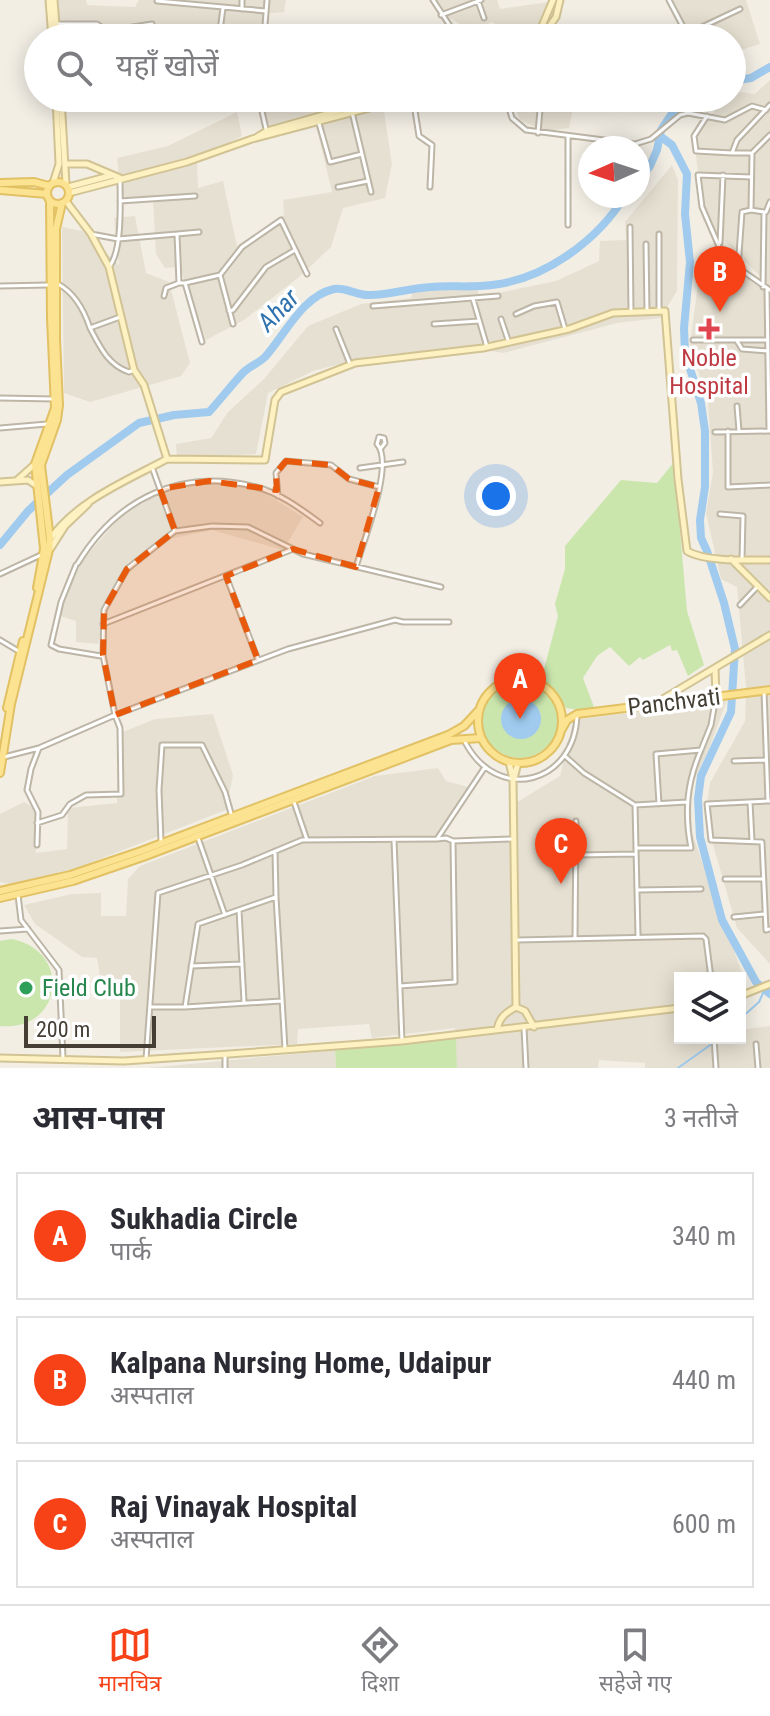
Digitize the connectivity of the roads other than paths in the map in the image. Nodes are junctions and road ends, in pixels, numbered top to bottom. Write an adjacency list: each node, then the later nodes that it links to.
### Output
1 (52, 0): 18 (street); 19 (street)
2 (199, 0): 11 (street)
3 (242, 0): 13 (street)
4 (267, 0): 15 (street)
5 (433, 0): 16 (street)
6 (480, 0): 16 (street); 17 (street)
7 (553, 0): 24 (street)
8 (560, 0): 25 (street)
9 (671, 0): 26 (street)
10 (157, 1): 11 (street)
11 (198, 6): 12 (street)
12 (223, 8): 13 (street); 21 (street)
13 (242, 9): 15 (street)
14 (740, 9): 27 (street)
15 (266, 11): 22 (street)
16 (441, 15): 23 (street)
17 (484, 18)
18 (54, 24)
19 (56, 24): 20 (street)
20 (97, 24)
21 (221, 24)
22 (265, 24)
23 (448, 24)
24 (543, 24)
25 (551, 24)
26 (682, 24)
27 (711, 24)
28 (770, 105): 30 (street)
29 (746, 109): 30 (street)
30 (766, 110): 49 (street)
31 (58, 112): 62 (street)
32 (59, 112): 52 (street)
33 (262, 112): 42 (street)
34 (340, 112): 41 (street)
35 (352, 112): 41 (street); 51 (street)
36 (413, 112): 60 (street)
37 (510, 112): 43 (street)
38 (540, 112): 43 (street)
39 (740, 112): 40 (street)
40 (707, 116): 45 (street); 49 (street)
41 (318, 119): 42 (street); 46 (street); 51 (street)
42 (267, 131): 46 (street)
43 (538, 133): 45 (street)
44 (770, 135): 47 (street)
45 (568, 136): 70 (street)
46 (252, 139): 56 (street)
47 (764, 141): 48 (street); 50 (street)
48 (770, 143)
49 (732, 153): 50 (street)
50 (752, 153): 55 (street)
51 (362, 154): 57 (street)
52 (65, 164): 53 (street); 64 (street)
53 (113, 175): 56 (street); 64 (street)
54 (723, 175): 55 (street); 78 (street); 78 (street)
55 (751, 177): 68 (street)
56 (120, 178): 64 (street); 66 (street)
57 (368, 181): 59 (street); 63 (street)
58 (0, 183): 62 (main road)
59 (338, 187)
60 (430, 187)
61 (0, 190): 62 (main road)
62 (50, 191): 64 (main road); 64 (main road); 85 (main road)
63 (371, 192)
64 (66, 194): 73 (street); 85 (main road)
65 (195, 196): 66 (street)
66 (120, 201): 76 (street)
67 (770, 202): 69 (street)
68 (751, 210): 69 (street); 81 (street)
69 (767, 212): 87 (street)
70 (568, 225)
71 (630, 227): 94 (street)
72 (199, 232): 74 (street)
73 (91, 234): 76 (street); 80 (street)
74 (177, 234): 76 (street); 84 (street)
75 (659, 234): 93 (street)
76 (118, 239): 80 (street)
77 (646, 244): 95 (street)
78 (720, 247): 81 (street)
79 (295, 250): 82 (street); 83 (street); 92 (street)
80 (109, 267): 97 (street)
81 (738, 268): 87 (street)
82 (307, 274)
83 (220, 275): 84 (street); 92 (street)
84 (182, 283): 88 (street); 108 (street)
85 (53, 284): 86 (street); 102 (street); 115 (main road); 127 (main road)
86 (0, 286)
87 (767, 289): 107 (street)
88 (164, 296)
89 (498, 296): 90 (street)
90 (473, 299): 91 (street); 99 (street)
91 (373, 306)
92 (229, 311): 100 (street)
93 (659, 311): 95 (street); 147 (street)
94 (631, 312): 95 (street); 104 (street)
95 (647, 312)
96 (516, 314): 104 (street)
97 (120, 317): 102 (street); 113 (street)
98 (501, 319): 109 (street)
99 (479, 321): 101 (street); 110 (street)
100 (233, 324)
101 (434, 324)
102 (90, 328): 113 (street)
103 (336, 329): 112 (street)
104 (565, 330): 109 (street)
105 (693, 340): 106 (street)
106 (736, 340): 107 (street); 111 (street)
107 (768, 340): 111 (street)
108 (202, 342)
109 (509, 343): 110 (street)
110 (487, 347): 112 (street)
111 (768, 351): 121 (street)
112 (350, 364): 124 (street)
113 (134, 370): 124 (street)
114 (0, 398): 115 (street)
115 (55, 399): 117 (main road)
116 (737, 406): 120 (street)
117 (51, 423): 118 (street); 127 (main road)
118 (0, 428)
119 (728, 431): 120 (street); 122 (street); 133 (street)
120 (739, 431): 121 (street)
121 (769, 431)
122 (715, 432)
123 (381, 448): 126 (street)
124 (167, 459): 128 (street)
125 (403, 462): 126 (street)
126 (383, 465): 129 (street); 135 (street)
127 (37, 467): 130 (street); 132 (street); 134 (main road); 140 (main road)
128 (152, 467): 136 (street); 138 (street)
129 (360, 468)
130 (23, 480): 132 (street); 134 (street)
131 (0, 482): 132 (street)
132 (12, 482)
133 (770, 485)
134 (38, 487): 144 (main road)
135 (379, 487): 137 (street); 150 (street)
136 (160, 489): 137 (street); 143 (street); 162 (street)
137 (278, 496): 142 (street)
138 (92, 500): 141 (street); 146 (street)
139 (720, 514): 148 (street)
140 (48, 521): 141 (street); 144 (main road)
141 (63, 521): 144 (street)
142 (320, 523)
143 (175, 531): 145 (street); 158 (street)
144 (47, 537): 146 (main road)
145 (293, 549): 150 (street); 152 (street)
146 (46, 551): 151 (street); 161 (main road); 177 (main road)
147 (730, 558): 148 (street); 153 (street)
148 (742, 560): 149 (street)
149 (770, 560)
150 (356, 567): 154 (street)
151 (0, 574)
152 (226, 576): 158 (street); 163 (street)
153 (758, 586): 155 (street); 156 (street)
154 (441, 587)
155 (770, 598)
156 (740, 605)
157 (449, 622): 163 (street)
158 (103, 624): 162 (street)
159 (770, 635): 164 (street)
160 (0, 640): 161 (street)
161 (20, 652): 177 (main road)
162 (103, 655): 171 (street)
163 (258, 660): 171 (street)
164 (716, 668): 166 (street); 168 (street)
165 (767, 690): 166 (main road, Panchvati); 179 (street)
166 (716, 696): 168 (main road, Panchvati); 176 (street)
167 (557, 701): 169 (main road); 170 (main road); 172 (main road)
168 (651, 705): 170 (main road, Panchvati)
169 (479, 710): 174 (main road); 186 (main road)
170 (577, 714): 172 (main road); 178 (street)
171 (115, 715): 175 (street); 194 (street)
172 (561, 731): 182 (main road)
173 (463, 738): 174 (main road); 183 (street); 186 (main road)
174 (481, 738): 181 (main road)
175 (39, 748): 177 (street); 194 (street)
176 (701, 750): 188 (street); 190 (street)
177 (2, 756): 184 (main road)
178 (565, 756): 185 (street); 191 (street)
179 (766, 760): 180 (street); 187 (street)
180 (734, 761)
181 (509, 762): 182 (main road); 185 (street)
182 (518, 763): 185 (street)
183 (485, 767): 185 (street); 196 (street)
184 (0, 773)
185 (513, 779): 197 (street)
186 (293, 797): 192 (main road); 195 (main road); 198 (street)
187 (769, 801): 189 (street)
188 (687, 802): 190 (street); 204 (street)
189 (750, 802): 201 (street); 201 (street)
190 (659, 804): 191 (street)
191 (635, 805): 204 (street)
192 (232, 817): 195 (main road); 202 (street)
193 (576, 821): 207 (street)
194 (37, 823): 203 (street)
195 (197, 834): 202 (main road); 208 (street); 214 (main road)
196 (437, 839): 199 (street); 200 (street)
197 (512, 839): 200 (street); 226 (street)
198 (307, 840): 199 (street); 205 (street)
199 (394, 840): 231 (street)
200 (453, 841): 231 (street)
201 (752, 841): 210 (street)
202 (161, 844): 214 (main road)
203 (37, 845)
204 (636, 848): 206 (street)
205 (275, 851): 208 (street); 215 (street)
206 (636, 854): 207 (street); 213 (street)
207 (576, 855): 225 (street)
208 (210, 875): 219 (street); 235 (street)
209 (725, 879): 210 (street)
210 (763, 879): 218 (street)
211 (0, 889): 214 (main road)
212 (701, 889): 213 (street)
213 (637, 890): 224 (street)
214 (17, 891): 216 (main road); 221 (street)
215 (276, 897): 217 (street); 233 (street)
216 (0, 898)
217 (239, 910): 219 (street); 227 (street)
218 (764, 914): 220 (street); 222 (street)
219 (225, 915): 228 (street)
220 (734, 917)
221 (29, 929): 223 (street); 249 (street)
222 (768, 930)
223 (0, 931)
224 (638, 937): 225 (street); 229 (street)
225 (575, 938): 226 (street)
226 (513, 940): 237 (street)
227 (242, 964): 228 (street); 234 (street)
228 (191, 966): 236 (street)
229 (710, 972)
230 (770, 984): 232 (street)
231 (400, 986): 242 (street)
232 (746, 994)
233 (283, 1000): 234 (street); 245 (street)
234 (244, 1003): 236 (street)
235 (150, 1007): 236 (street); 248 (street)
236 (185, 1007)
237 (516, 1007): 239 (street); 241 (street)
238 (674, 1009): 239 (street)
239 (534, 1027): 240 (street)
240 (524, 1028): 241 (street); 251 (street)
241 (497, 1030): 242 (street)
242 (402, 1041): 245 (street)
243 (714, 1044): 252 (street)
244 (756, 1044): 253 (street)
245 (286, 1050): 246 (street)
246 (225, 1055): 248 (street); 250 (street)
247 (0, 1058): 249 (street)
248 (146, 1059): 249 (street)
249 (63, 1060)
250 (225, 1068)
251 (526, 1068)
252 (716, 1068)
253 (758, 1068)

